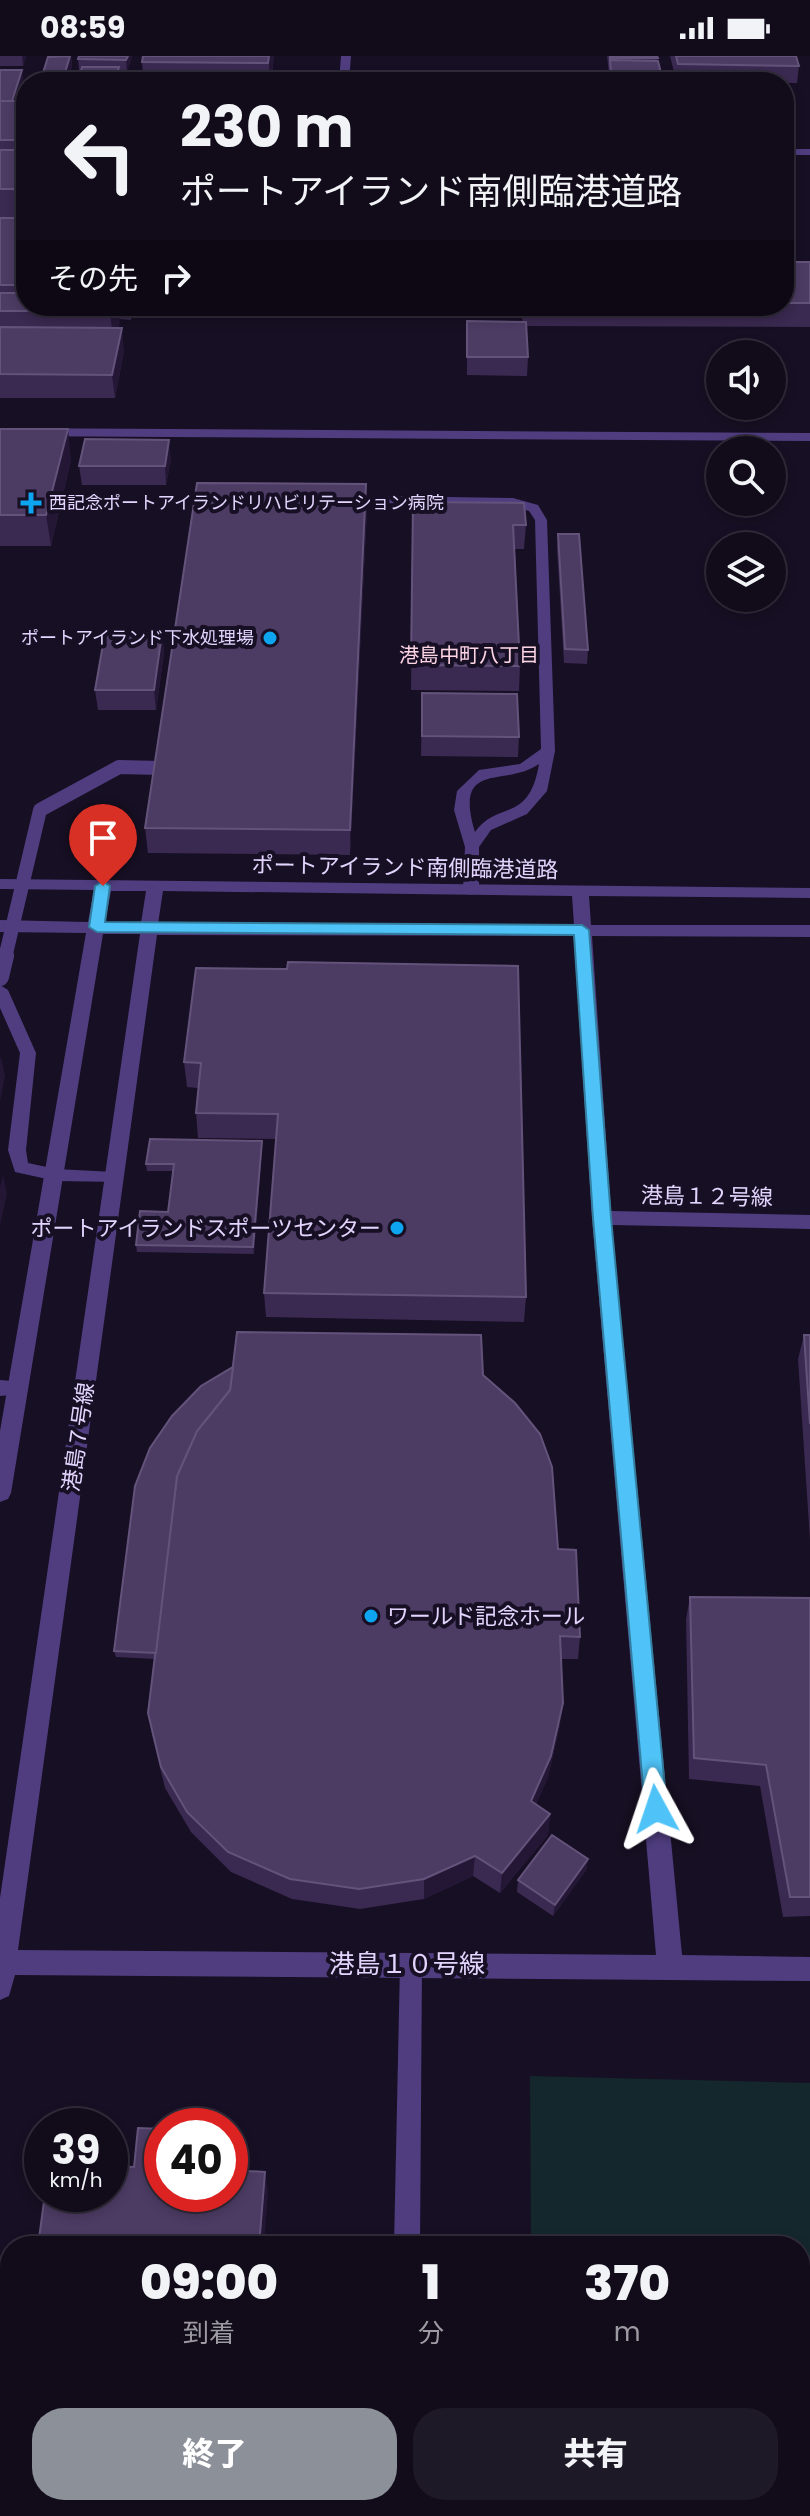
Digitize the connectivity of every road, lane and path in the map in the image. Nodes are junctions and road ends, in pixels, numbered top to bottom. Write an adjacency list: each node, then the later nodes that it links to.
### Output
1 (0, 432): 2 (street)
2 (810, 437)
3 (386, 500): 4 (lane)
4 (548, 751): 6 (lane); 6 (lane)
5 (160, 768): 18 (lane, bridge)
6 (472, 847): 10 (lane)
7 (0, 884): 8 (street, ポートアイランド南側臨港道路)
8 (103, 886): 9 (street, ポートアイランド南側臨港道路); 14 (street)
9 (155, 886): 10 (street, ポートアイランド南側臨港道路); 15 (street, 港島７号線)
10 (471, 890): 11 (street, ポートアイランド南側臨港道路)
11 (580, 891): 12 (street, ポートアイランド南側臨港道路); 16 (street)
12 (810, 893)
13 (0, 926): 14 (street)
14 (97, 927): 15 (street); 20 (street)
15 (149, 929): 16 (street); 21 (street, 港島７号線)
16 (582, 930): 17 (street); 22 (street)
17 (810, 931)
18 (0, 977)
19 (0, 990): 20 (lane)
20 (56, 1175): 21 (lane); 24 (street)
21 (114, 1178): 29 (street, 港島７号線)
22 (602, 1218): 23 (street, 港島１２号線); 27 (street)
23 (810, 1222)
24 (8, 1388): 25 (street)
25 (0, 1493)
26 (411, 1964): 27 (street, 港島１０号線); 29 (street, 港島１０号線); 30 (lane)
27 (670, 1967): 28 (street, 港島１０号線)
28 (810, 1969)
29 (1, 1970)
30 (407, 2236)

